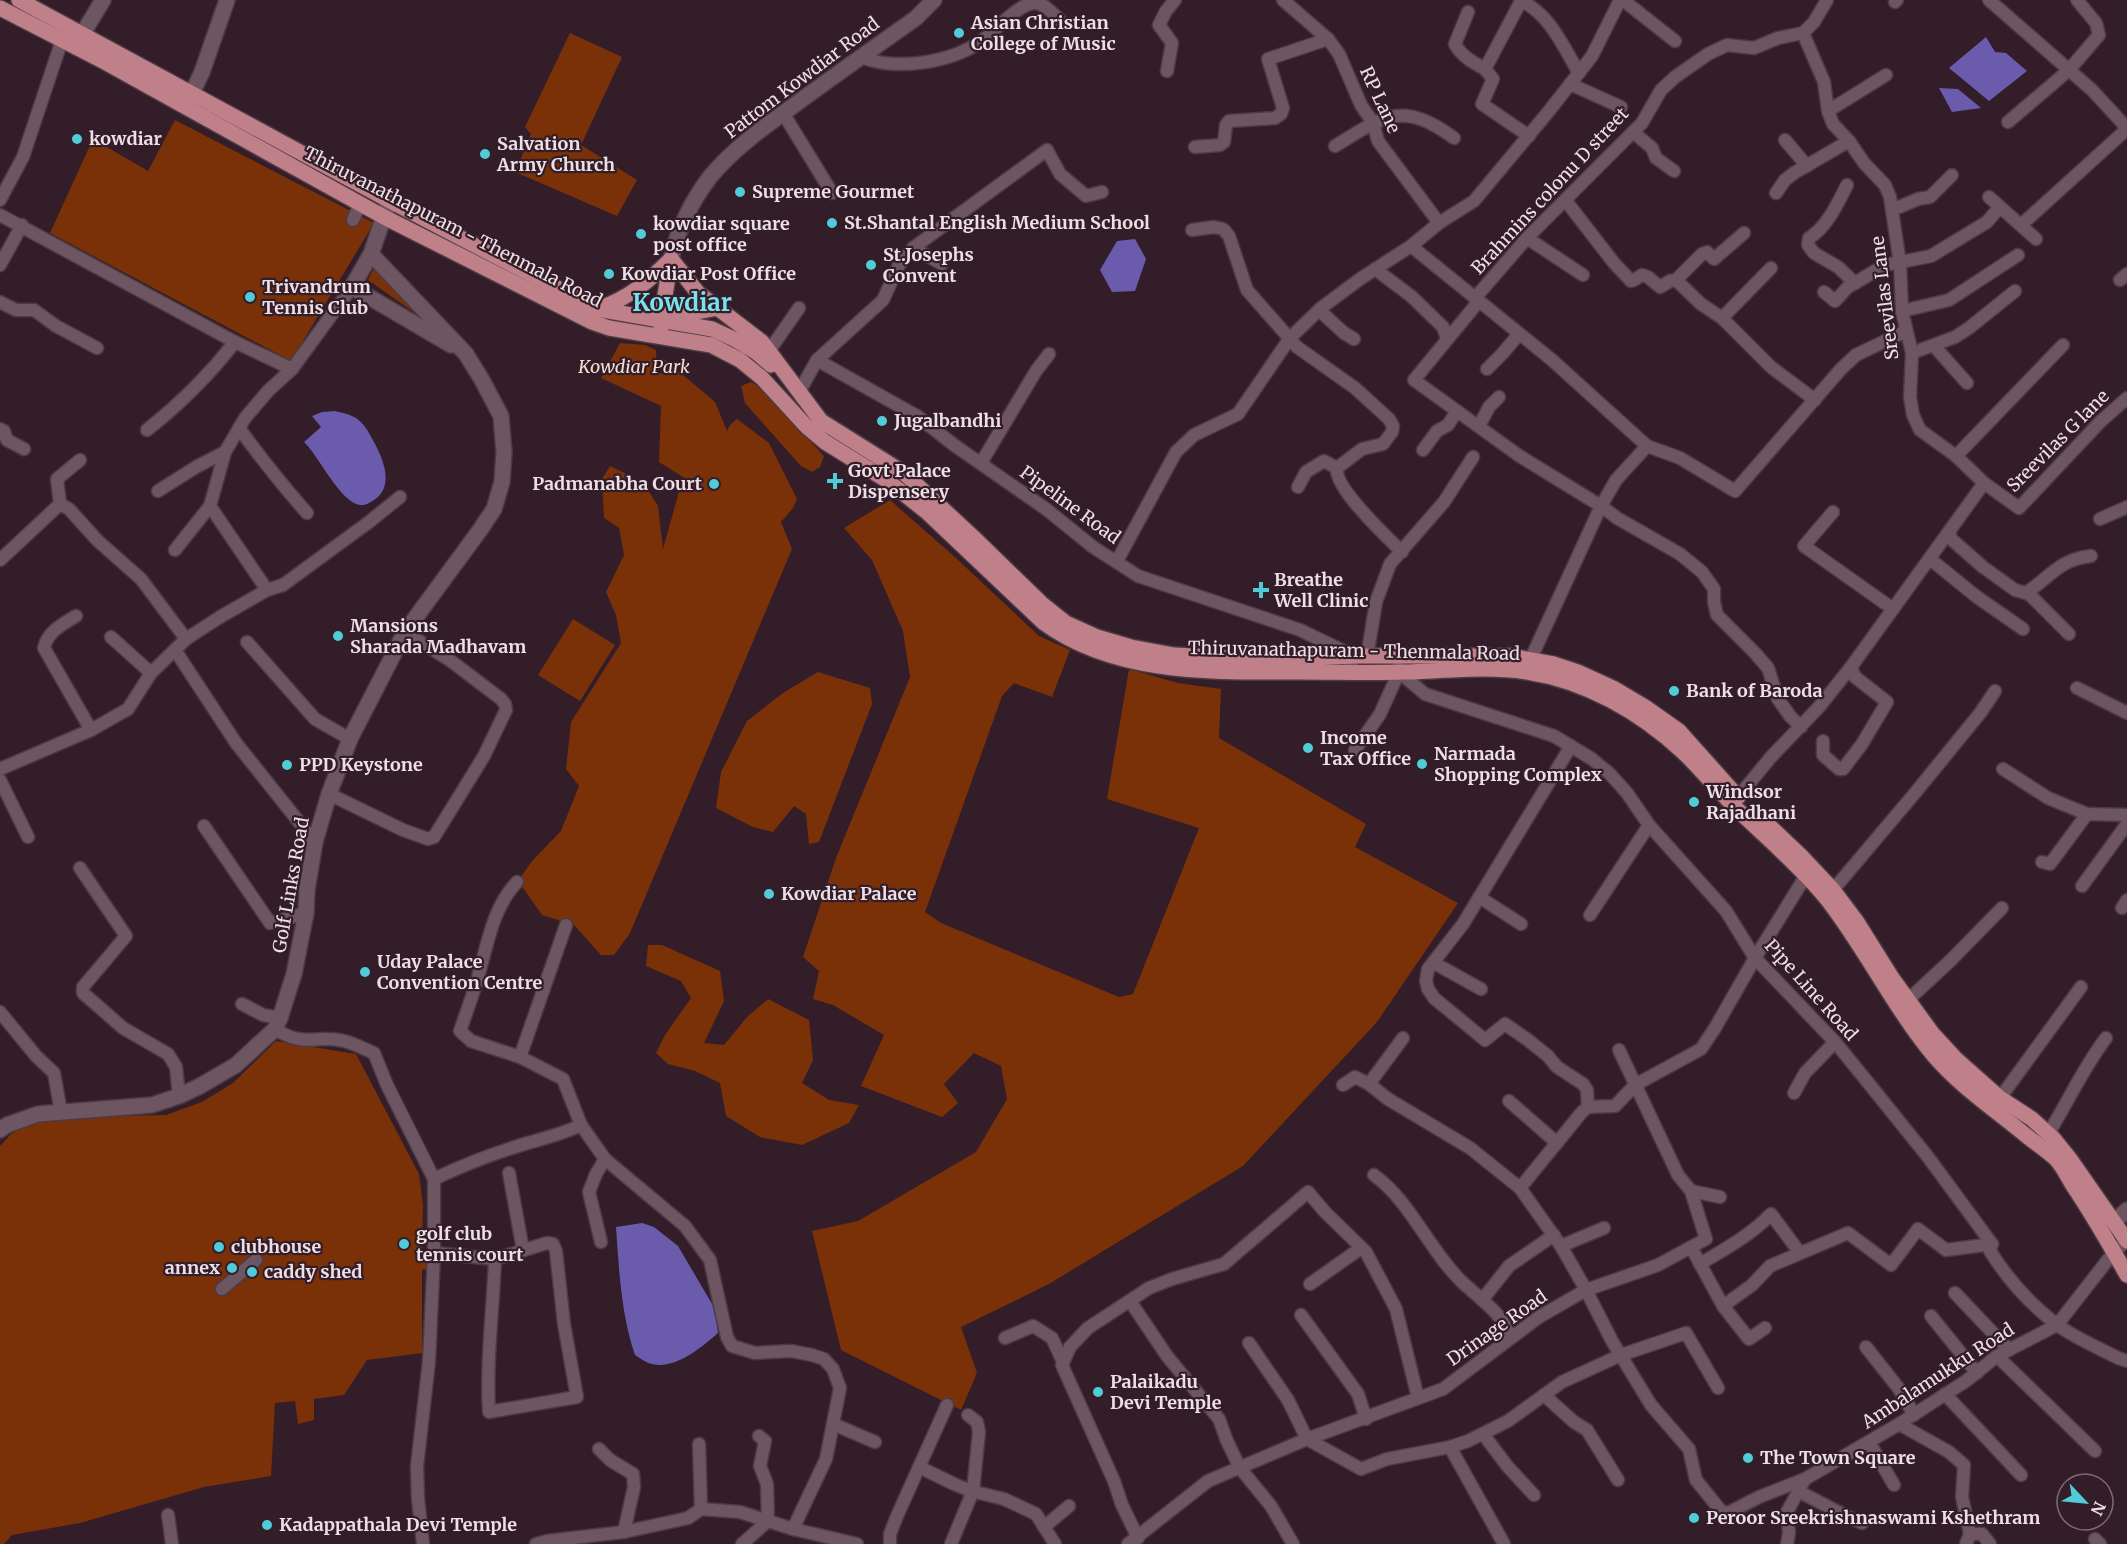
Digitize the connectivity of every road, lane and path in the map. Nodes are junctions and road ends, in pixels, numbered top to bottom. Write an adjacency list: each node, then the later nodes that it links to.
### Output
1 (19, 0): 14 (main road)
2 (103, 0): 14 (street)
3 (227, 0): 26 (street)
4 (934, 0): 19 (street, Pattom Kowdiar Road)
5 (1175, 0): 22 (street)
6 (1283, 0): 16 (street, RP Lane)
7 (1622, 0): 18 (street); 23 (street)
8 (1827, 0): 15 (street)
9 (1989, 0): 21 (street)
10 (2077, 0): 21 (street)
11 (0, 8): 17 (main road, Thiruvanathapuram - Thenmala Road)
12 (1468, 12): 20 (street)
13 (1059, 19): 19 (street)
14 (83, 33): 26 (main road)
15 (1803, 33): 29 (street, Sreevilas Lane); 34 (street, Brahmins colonu D street)
16 (1328, 39): 32 (street, RP Lane); 40 (street)
17 (62, 40): 27 (main road, Thiruvanathapuram - Thenmala Road); 49 (street)
18 (1675, 41)
19 (861, 57): 30 (street, Pattom Kowdiar Road)
20 (1485, 69): 23 (street); 35 (street)
21 (2069, 70): 31 (street); 33 (street)
22 (1167, 71)
23 (1579, 73): 25 (street)
24 (1886, 75): 29 (street)
25 (1570, 84): 28 (street); 35 (street)
26 (192, 92): 27 (street); 50 (main road)
27 (185, 107): 52 (main road, Thiruvanathapuram - Thenmala Road)
28 (1621, 107)
29 (1828, 111): 38 (street, Sreevilas Lane)
30 (783, 113): 46 (street); 69 (street, Pattom Kowdiar Road)
31 (2008, 122)
32 (1373, 123): 36 (street); 39 (street); 58 (street, RP Lane)
33 (2127, 129): 60 (street)
34 (1634, 132): 42 (street); 51 (street, Brahmins colonu D street)
35 (1529, 136): 58 (street)
36 (1454, 138)
37 (1785, 140): 41 (street)
38 (1849, 141): 41 (street); 54 (street, Sreevilas Lane)
39 (1335, 146)
40 (1195, 147)
41 (1807, 166): 47 (street)
42 (1674, 171)
43 (1952, 175): 54 (street)
44 (1847, 185): 77 (street)
45 (1102, 192): 66 (street)
46 (832, 193)
47 (1776, 193)
48 (1989, 197): 60 (street)
49 (0, 200)
50 (390, 201): 56 (street); 85 (main road)
51 (1566, 201): 63 (street, Brahmins colonu D street); 76 (street)
52 (360, 204): 56 (main road, Thiruvanathapuram - Thenmala Road); 57 (street)
53 (1998, 209): 70 (street)
54 (1893, 210): 70 (street, Sreevilas Lane)
55 (0, 215): 59 (street)
56 (384, 217): 67 (street); 92 (main road, Thiruvanathapuram - Thenmala Road)
57 (353, 220)
58 (1439, 223): 65 (street)
59 (22, 225): 72 (street); 96 (street)
60 (2022, 225): 64 (street)
61 (1192, 230): 93 (street)
62 (1744, 233): 76 (street)
63 (1527, 238): 75 (street); 81 (street, Brahmins colonu D street)
64 (2036, 239)
65 (1411, 246): 74 (street); 81 (street)
66 (913, 248): 71 (street); 104 (street)
67 (371, 254): 78 (street); 102 (street, Golf Links Road)
68 (2018, 255): 87 (street)
69 (671, 259): 83 (main road); 85 (main road); 89 (main road)
70 (1900, 263): 77 (street); 87 (street, Sreevilas Lane)
71 (942, 264)
72 (0, 265)
73 (1771, 268): 88 (street)
74 (1375, 269): 86 (street); 95 (street)
75 (1582, 275)
76 (1676, 280): 88 (street)
77 (1855, 284): 80 (street)
78 (352, 287): 102 (street); 105 (street)
79 (2015, 291): 98 (street)
80 (1824, 292)
81 (1477, 299): 91 (street); 95 (street, Brahmins colonu D street)
82 (0, 302): 99 (street)
83 (718, 308): 89 (main road); 100 (main road)
84 (799, 308): 100 (street)
85 (597, 309): 89 (main road)
86 (1319, 310): 93 (street); 94 (street)
87 (1902, 311): 90 (street, Sreevilas Lane)
88 (1722, 318): 111 (street)
89 (661, 319): 92 (main road); 108 (main road)
90 (1906, 331): 101 (street, Sreevilas Lane); 111 (street)
91 (1519, 334): 106 (street); 117 (street)
92 (662, 336): 155 (main road, Thiruvanathapuram - Thenmala Road)
93 (1290, 338): 125 (street); 143 (street)
94 (1354, 339)
95 (1447, 339): 112 (street, Brahmins colonu D street)
96 (235, 342): 105 (street); 116 (street)
97 (2063, 345): 121 (street)
98 (1934, 346): 101 (street); 107 (street)
99 (97, 348)
100 (769, 351): 108 (main road)
101 (1912, 353): 121 (street, Sreevilas Lane)
102 (466, 354): 149 (street, Golf Links Road)
103 (1049, 354): 124 (street)
104 (817, 360): 108 (street); 124 (street, Pipeline Road)
105 (292, 369): 114 (street)
106 (1487, 369)
107 (1967, 384)
108 (799, 392): 155 (main road)
109 (1498, 397): 113 (street)
110 (2127, 398): 126 (street, Sreevilas G lane)
111 (1815, 400): 117 (street)
112 (1457, 411): 113 (street); 119 (street)
113 (1479, 426): 132 (street)
114 (239, 428): 120 (street); 135 (street)
115 (0, 429): 118 (street)
116 (147, 430)
117 (1647, 446): 132 (street)
118 (24, 449)
119 (1423, 450)
120 (225, 452): 128 (street); 131 (street)
121 (1956, 456): 126 (street, Sreevilas Lane)
122 (1473, 457): 139 (street)
123 (80, 460): 130 (street)
124 (981, 463): 143 (street, Pipeline Road)
125 (1337, 468): 127 (street); 139 (street)
126 (1984, 483): 137 (street)
127 (1298, 487)
128 (158, 491)
129 (400, 497): 144 (street)
130 (60, 504): 142 (street); 152 (street)
131 (210, 506): 138 (street); 144 (street)
132 (1601, 506): 157 (street); 163 (street)
133 (2127, 507): 136 (street)
134 (1833, 512): 146 (street)
135 (307, 513)
136 (2100, 519)
137 (1950, 532): 141 (street); 145 (street)
138 (175, 550)
139 (1402, 552): 155 (street)
140 (2091, 556): 145 (street)
141 (1930, 559): 146 (street); 148 (street)
142 (0, 560)
143 (1117, 561): 155 (street, Pipeline Road)
144 (267, 590): 152 (street)
145 (2026, 593): 150 (street)
146 (1893, 609): 158 (street)
147 (76, 616): 164 (street)
148 (2023, 629)
149 (405, 632): 165 (street, Golf Links Road); 172 (street)
150 (2069, 634)
151 (111, 637): 159 (street)
152 (186, 639): 154 (street)
153 (247, 642): 165 (street)
154 (175, 650): 159 (street); 180 (street)
155 (1357, 662): 156 (main road, Thiruvanathapuram - Thenmala Road); 156 (main road)
156 (1398, 665): 157 (main road, Thiruvanathapuram - Thenmala Road); 167 (street, Pipe Line Road); 168 (street)
157 (1528, 665): 173 (main road, Thiruvanathapuram - Thenmala Road)
158 (1851, 667): 163 (street); 166 (street)
159 (151, 674): 164 (street)
160 (2077, 688): 162 (street)
161 (1995, 691): 186 (street)
162 (2127, 713)
163 (1801, 727): 173 (street)
164 (91, 730): 169 (street)
165 (350, 740): 172 (street, Golf Links Road)
166 (1822, 741)
167 (1571, 746): 177 (street, Pipe Line Road); 187 (street)
168 (1355, 750)
169 (0, 769)
170 (2003, 769): 174 (street)
171 (0, 780): 179 (street)
172 (329, 794): 180 (street, Golf Links Road)
173 (1735, 801): 183 (main road, Thiruvanathapuram - Thenmala Road)
174 (2087, 814): 175 (street); 181 (street)
175 (2127, 815)
176 (2127, 824): 185 (street)
177 (1649, 825): 190 (street); 193 (street, Pipe Line Road)
178 (204, 826): 189 (street)
179 (28, 837)
180 (315, 842): 189 (street, Golf Links Road)
181 (2042, 862)
182 (80, 868): 210 (street)
183 (1808, 871): 186 (main road); 193 (street); 236 (main road, Thiruvanathapuram - Thenmala Road)
184 (517, 882): 205 (street)
185 (2082, 886)
186 (1833, 890): 197 (main road)
187 (1479, 897): 191 (street); 194 (street)
188 (2002, 908): 197 (street)
189 (306, 913): 200 (street, Golf Links Road)
190 (1590, 915)
191 (1521, 924)
192 (566, 925): 205 (street)
193 (1755, 958): 203 (street, Pipe Line Road); 208 (street)
194 (1434, 963): 196 (street); 213 (street)
195 (2080, 987): 211 (street)
196 (1480, 989)
197 (1908, 1000): 211 (main road)
198 (242, 1004): 200 (street)
199 (0, 1012): 214 (street)
200 (278, 1023): 210 (street, Golf Links Road); 222 (street)
201 (1403, 1038): 207 (street)
202 (2106, 1038): 217 (street)
203 (1835, 1042): 209 (street); 232 (street, Pipe Line Road)
204 (1619, 1050): 208 (street)
205 (519, 1057): 215 (street)
206 (1343, 1084): 207 (street)
207 (1369, 1084): 223 (street)
208 (1635, 1085): 213 (street); 224 (street)
209 (1794, 1094)
210 (179, 1095): 214 (street, Golf Links Road)
211 (2000, 1098): 217 (main road)
212 (1509, 1101): 218 (street)
213 (1588, 1107): 218 (street)
214 (61, 1112): 216 (street, Golf Links Road)
215 (581, 1125): 219 (street); 222 (street)
216 (0, 1130)
217 (2048, 1134): 227 (main road)
218 (1557, 1143): 223 (street)
219 (605, 1159): 231 (street); 272 (street)
220 (509, 1173): 235 (street)
221 (1374, 1175): 247 (street)
222 (434, 1179): 237 (street)
223 (1520, 1188): 229 (street)
224 (1691, 1191): 225 (street); 233 (street, Drinage Road)
225 (1720, 1197)
226 (2127, 1209): 227 (street)
227 (2114, 1222): 230 (main road)
228 (1604, 1228): 229 (street)
229 (1557, 1240): 245 (street); 247 (street)
230 (2127, 1240): 236 (street, Ambalamukku Road)
231 (601, 1242)
232 (1992, 1244): 238 (street); 252 (street, Pipe Line Road)
233 (1691, 1247): 241 (street); 245 (street, Drinage Road)
234 (1361, 1248): 243 (street); 248 (street); 267 (street)
235 (523, 1250): 239 (street); 239 (street)
236 (2114, 1252): 242 (main road, Thiruvanathapuram - Thenmala Road); 252 (street, Ambalamukku Road)
237 (435, 1253): 239 (street); 303 (street)
238 (1800, 1254): 241 (street); 249 (street)
239 (495, 1259)
240 (256, 1260): 244 (street)
241 (1701, 1264): 249 (street)
242 (2127, 1275)
243 (1310, 1284)
244 (222, 1289)
245 (1587, 1290): 255 (street, Drinage Road); 259 (street)
246 (1955, 1293): 258 (street)
247 (1482, 1300): 255 (street)
248 (1130, 1301): 262 (street); 284 (street)
249 (1723, 1306): 253 (street)
250 (1301, 1315): 271 (street)
251 (1930, 1316): 263 (street)
252 (2057, 1325): 258 (street, Ambalamukku Road); 261 (street, Pipe Line Road)
253 (1766, 1328)
254 (1005, 1338): 262 (street)
255 (1510, 1338): 267 (street, Drinage Road)
256 (1249, 1343): 276 (street)
257 (1866, 1347): 269 (street)
258 (2009, 1350): 260 (street, Ambalamukku Road)
259 (1621, 1355): 264 (street); 266 (street); 286 (street)
260 (1997, 1356): 263 (street, Ambalamukku Road); 282 (street)
261 (2127, 1361)
262 (1063, 1362): 301 (street)
263 (1977, 1373): 265 (street, Ambalamukku Road)
264 (1718, 1388)
265 (1945, 1394): 269 (street, Ambalamukku Road); 285 (street)
266 (1544, 1395): 274 (street); 287 (street)
267 (1418, 1398): 271 (street, Drinage Road)
268 (947, 1405): 283 (street)
269 (1914, 1414): 273 (street, Ambalamukku Road)
270 (968, 1415): 289 (street)
271 (1366, 1419): 276 (street, Drinage Road)
272 (833, 1424): 277 (street); 298 (street)
273 (1899, 1424): 278 (street, Ambalamukku Road); 300 (street)
274 (1483, 1434): 280 (street); 291 (street)
275 (759, 1436): 295 (street)
276 (1307, 1438): 280 (street); 284 (street, Drinage Road)
277 (875, 1442)
278 (1869, 1442): 286 (street, Ambalamukku Road); 288 (street)
279 (699, 1444): 293 (street)
280 (1450, 1447): 311 (street)
281 (599, 1449): 299 (street)
282 (2095, 1451)
283 (919, 1467): 289 (street); 307 (street)
284 (1240, 1468): 301 (street, Drinage Road); 310 (street)
285 (2021, 1475)
286 (1805, 1479): 290 (street, Ambalamukku Road)
287 (1618, 1480)
288 (1894, 1485)
289 (973, 1491): 297 (street); 308 (street)
290 (1798, 1491): 296 (street); 312 (street, Ambalamukku Road)
291 (1534, 1495)
292 (1069, 1506): 297 (street)
293 (701, 1509): 295 (street); 299 (street)
294 (168, 1515): 302 (street)
295 (768, 1521): 298 (street); 305 (street)
296 (1862, 1522)
297 (1044, 1527): 309 (street)
298 (793, 1528): 306 (street)
299 (624, 1532): 304 (street)
300 (1968, 1539): 313 (street)
301 (1133, 1541)
302 (172, 1544)
303 (423, 1544)
304 (536, 1544)
305 (742, 1544)
306 (857, 1544)
307 (890, 1544)
308 (951, 1544)
309 (1055, 1544)
310 (1293, 1544)
311 (1504, 1544)
312 (1787, 1544)
313 (1990, 1544)

